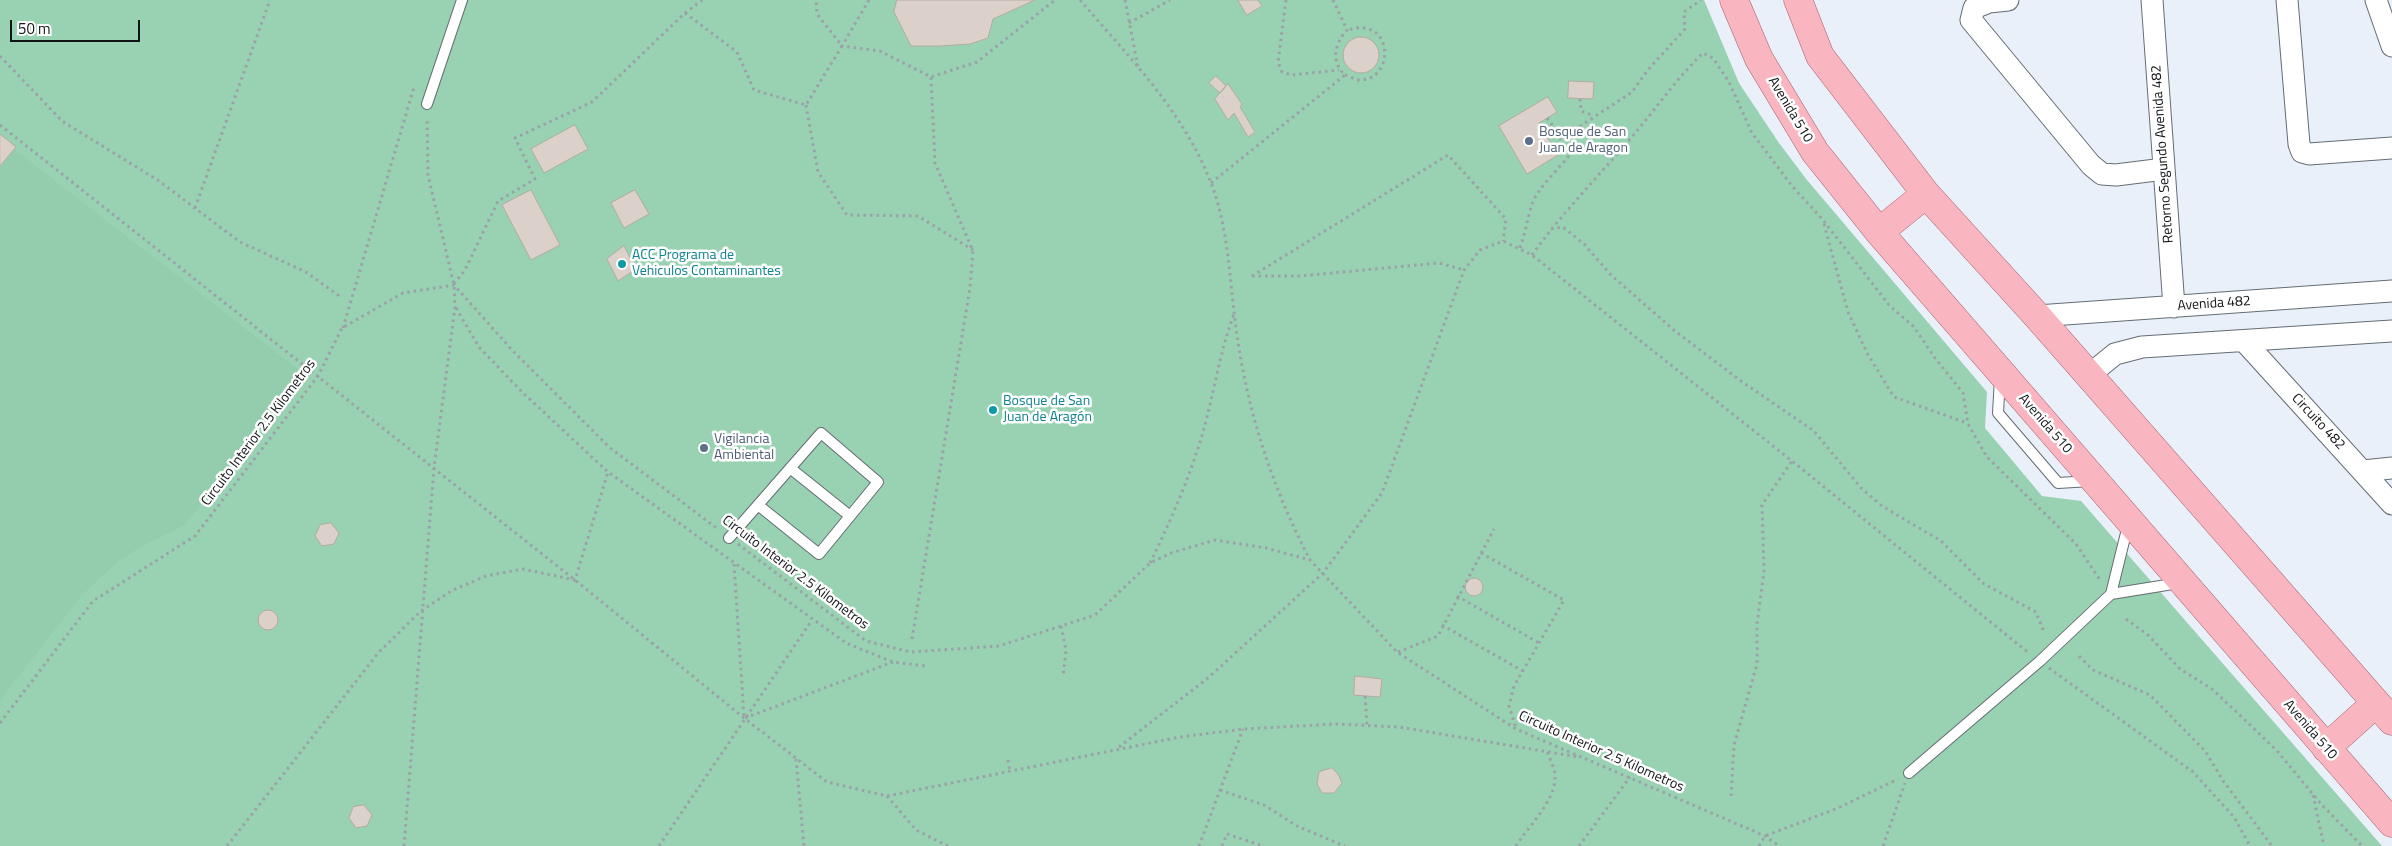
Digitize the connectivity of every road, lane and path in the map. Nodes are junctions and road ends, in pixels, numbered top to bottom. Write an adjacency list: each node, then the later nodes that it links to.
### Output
1 (270, 0): 41 (path)
2 (462, 0): 31 (lane)
3 (702, 0): 19 (path)
4 (816, 0): 22 (path)
5 (869, 0): 22 (path)
6 (1055, 0): 28 (path)
7 (1080, 0): 25 (path)
8 (1126, 0): 20 (path)
9 (1170, 0): 20 (path)
10 (1286, 0): 26 (path)
11 (1333, 0): 21 (path)
12 (1701, 0): 33 (path)
13 (1734, 0): 44 (main road, Avenida 510)
14 (1798, 0): 40 (main road)
15 (2008, 0): 38 (street)
16 (2152, 0): 38 (street, Retorno Segundo Avenida 482)
17 (2287, 0): 37 (street)
18 (2376, 0): 23 (street)
19 (685, 13): 32 (path); 50 (path)
20 (1129, 23): 25 (path)
21 (1347, 30): 26 (path); 27 (path)
22 (842, 46): 28 (path); 32 (path)
23 (2392, 46)
24 (0, 56): 41 (path)
25 (1138, 68): 39 (path)
26 (1339, 70): 27 (path)
27 (1344, 75): 39 (path)
28 (931, 76): 47 (path)
29 (414, 87): 57 (path, Circuito Interior 2.5 Kilometros)
30 (1580, 99): 33 (path)
31 (427, 104): 50 (path)
32 (806, 105): 47 (path)
33 (1594, 116): 36 (path)
34 (1547, 118): 36 (path)
35 (0, 125): 60 (path)
36 (1556, 130): 46 (path)
37 (2392, 148)
38 (2164, 169): 54 (street, Retorno Segundo Avenida 482)
39 (1211, 183): 55 (path)
40 (1926, 194): 44 (main road); 56 (main road)
41 (194, 208): 52 (path)
42 (1822, 220): 43 (path); 62 (path); 62 (path)
43 (1551, 230): 48 (path); 90 (path)
44 (1879, 232): 72 (main road, Avenida 510)
45 (1503, 241): 46 (path); 49 (path); 49 (path)
46 (1520, 248): 48 (path)
47 (973, 251): 91 (path)
48 (1532, 256): 63 (path)
49 (1464, 270): 79 (path)
50 (454, 285): 53 (path); 57 (path); 74 (path, Circuito Interior 2.5 Kilometros)
51 (2392, 291): 54 (street, Avenida 482)
52 (342, 298)
53 (455, 307): 64 (path); 68 (path)
54 (2174, 307): 56 (street, Avenida 482)
55 (1234, 313): 76 (path); 77 (path)
56 (2037, 316): 61 (main road)
57 (342, 328): 60 (path, Circuito Interior 2.5 Kilometros)
58 (2392, 331): 59 (street)
59 (2244, 342): 61 (street); 67 (street, Circuito 482)
60 (318, 376): 64 (path); 103 (path, Circuito Interior 2.5 Kilometros)
61 (2088, 376): 101 (main road)
62 (1968, 424): 81 (path)
63 (1792, 461): 95 (path); 119 (path)
64 (434, 468): 80 (path); 85 (path)
65 (790, 468): 70 (lane); 71 (lane); 71 (lane)
66 (2392, 468): 67 (street)
67 (2363, 471): 69 (street, Circuito 482)
68 (608, 472): 78 (path); 80 (path)
69 (2392, 504)
70 (758, 506): 71 (lane); 74 (lane)
71 (850, 516)
72 (2129, 521): 82 (main road, Avenida 510); 83 (lane)
73 (1494, 529): 75 (path)
74 (729, 538): 89 (path, Circuito Interior 2.5 Kilometros)
75 (1481, 553): 84 (path); 92 (path)
76 (1310, 560): 77 (path, Circuito Interior 2.5 Kilometros); 79 (path, Circuito Interior 2.5 Kilometros)
77 (1150, 563): 89 (path, Circuito Interior 2.5 Kilometros)
78 (734, 564): 87 (path); 102 (path)
79 (1323, 573): 93 (path, Circuito Interior 2.5 Kilometros); 108 (path)
80 (576, 580): 85 (path); 102 (path)
81 (2101, 582)
82 (2182, 583): 83 (lane); 107 (main road, Avenida 510)
83 (2111, 594): 95 (lane)
84 (1457, 596): 88 (path); 92 (path)
85 (421, 611): 122 (path); 123 (path)
86 (2126, 619): 117 (path)
87 (812, 620): 96 (path); 102 (path)
88 (1442, 625): 93 (path); 98 (path)
89 (1061, 626): 99 (path)
90 (2044, 632)
91 (912, 639)
92 (1540, 642): 98 (path)
93 (1397, 652): 106 (path, Circuito Interior 2.5 Kilometros)
94 (2079, 656): 137 (path)
95 (2040, 661): 114 (lane); 136 (path)
96 (893, 662): 97 (path); 102 (path)
97 (927, 666)
98 (1523, 671): 106 (path)
99 (1063, 677)
100 (1365, 696): 104 (path)
101 (2384, 712): 107 (main road)
102 (744, 718): 110 (path); 124 (path)
103 (0, 723)
104 (1366, 725): 105 (path); 109 (path)
105 (1243, 729): 108 (path); 116 (path)
106 (1516, 729): 111 (path, Circuito Interior 2.5 Kilometros)
107 (2326, 748): 120 (main road, Avenida 510)
108 (1117, 749): 113 (path)
109 (1547, 751): 111 (path); 131 (path)
110 (796, 758): 118 (path); 125 (path)
111 (1586, 758): 115 (path, Circuito Interior 2.5 Kilometros)
112 (1008, 760): 113 (path)
113 (1010, 771): 118 (path)
114 (1909, 773): 121 (path); 135 (path)
115 (1630, 777): 121 (path, Circuito Interior 2.5 Kilometros); 132 (path)
116 (1220, 790): 127 (path); 130 (path)
117 (2312, 792): 138 (path); 139 (path)
118 (887, 796): 126 (path)
119 (1731, 796)
120 (2392, 823)
121 (1765, 836): 133 (path); 134 (path, Circuito Interior 2.5 Kilometros)
122 (226, 846)
123 (404, 846)
124 (659, 846)
125 (804, 846)
126 (948, 846)
127 (1199, 846)
128 (1222, 846): 129 (path)
129 (1263, 846)
130 (1345, 846)
131 (1516, 846)
132 (1579, 846)
133 (1759, 846)
134 (1778, 846)
135 (1883, 846)
136 (2250, 846)
137 (2272, 846)
138 (2324, 846)
139 (2362, 846)

